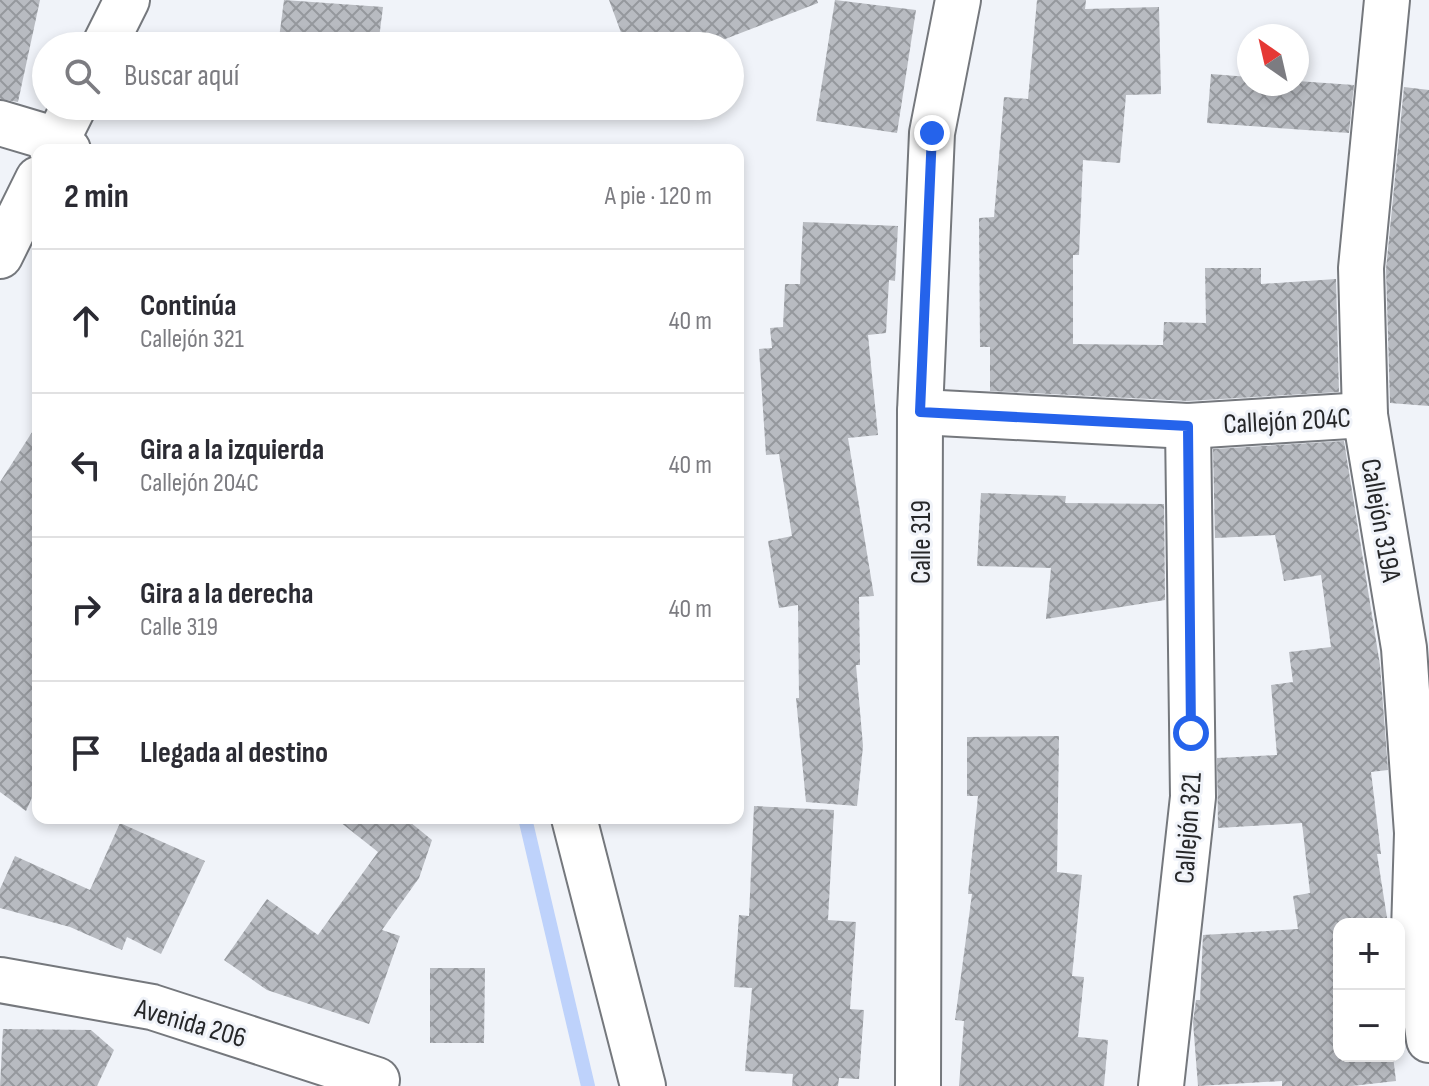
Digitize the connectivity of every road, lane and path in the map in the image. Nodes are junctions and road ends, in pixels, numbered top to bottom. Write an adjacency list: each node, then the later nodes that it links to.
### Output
1 (127, 0): 4 (street)
2 (958, 0): 9 (street, Calle 319)
3 (1387, 0): 10 (street, Callejón 319A)
4 (111, 32)
5 (0, 123): 6 (street)
6 (63, 136)
7 (32, 191): 8 (street)
8 (0, 256)
9 (920, 412): 11 (street, Callejón 204C); 17 (street, Calle 319)
10 (1365, 415): 11 (street, Callejón 204C); 14 (street, Callejón 319A)
11 (1188, 426): 18 (street, Callejón 321)
12 (576, 824): 16 (street)
13 (0, 980): 15 (street, Avenida 206)
14 (1429, 1040)
15 (374, 1083)
16 (643, 1086)
17 (918, 1086)
18 (1161, 1086)

